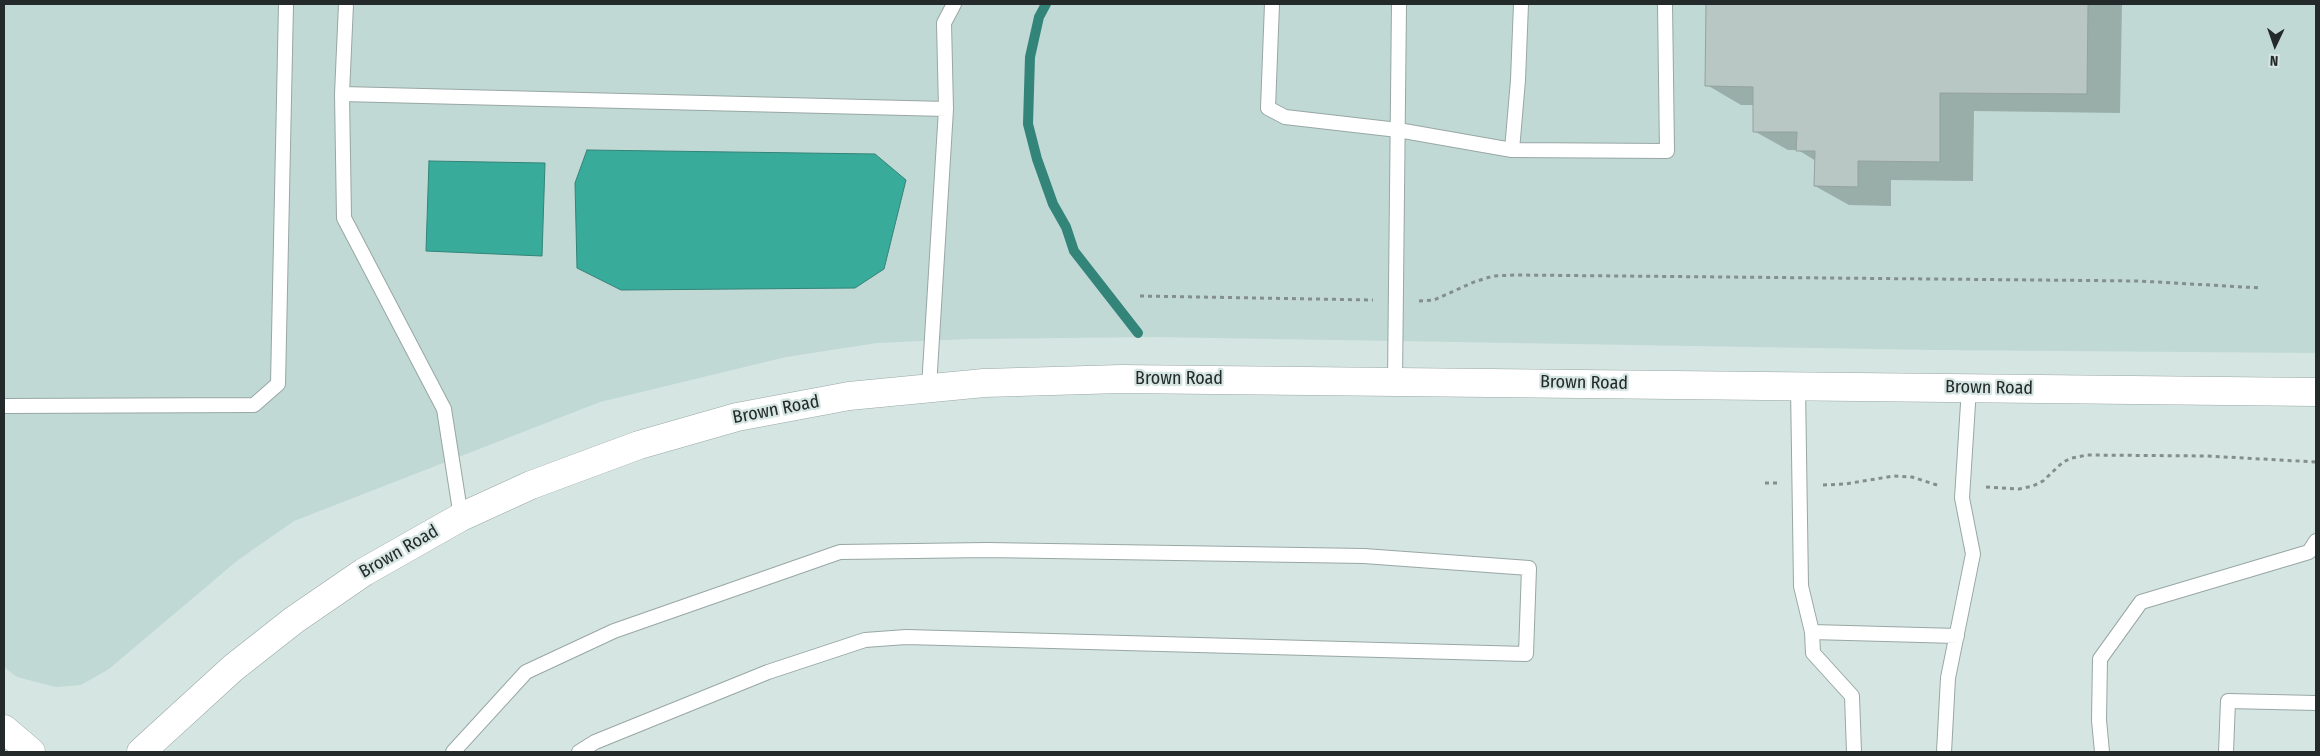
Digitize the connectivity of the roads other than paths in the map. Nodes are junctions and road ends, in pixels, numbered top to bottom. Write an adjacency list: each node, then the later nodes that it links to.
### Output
1 (286, 4): 17 (lane)
2 (346, 4): 8 (lane)
3 (954, 4): 9 (lane)
4 (1272, 4): 10 (lane)
5 (1399, 4): 10 (lane)
6 (1521, 4): 11 (lane)
7 (1665, 4): 11 (lane)
8 (342, 94): 9 (lane); 18 (lane)
9 (946, 109): 14 (lane)
10 (1398, 130): 11 (lane); 12 (lane)
11 (1512, 150)
12 (1395, 381): 13 (main road, Brown Road); 14 (main road, Brown Road)
13 (1798, 386): 15 (main road, Brown Road); 20 (lane)
14 (929, 387): 18 (main road, Brown Road)
15 (1970, 388): 16 (main road, Brown Road); 21 (lane)
16 (2316, 392)
17 (4, 406)
18 (461, 517): 25 (main road, Brown Road)
19 (2316, 541): 30 (lane)
20 (1812, 632): 21 (lane); 28 (lane)
21 (1957, 636): 29 (lane)
22 (2316, 703): 31 (lane)
23 (4, 729): 24 (main road)
24 (31, 752)
25 (141, 752)
26 (453, 752): 27 (lane)
27 (579, 752)
28 (1854, 752)
29 (1944, 752)
30 (2102, 752)
31 (2226, 752)

